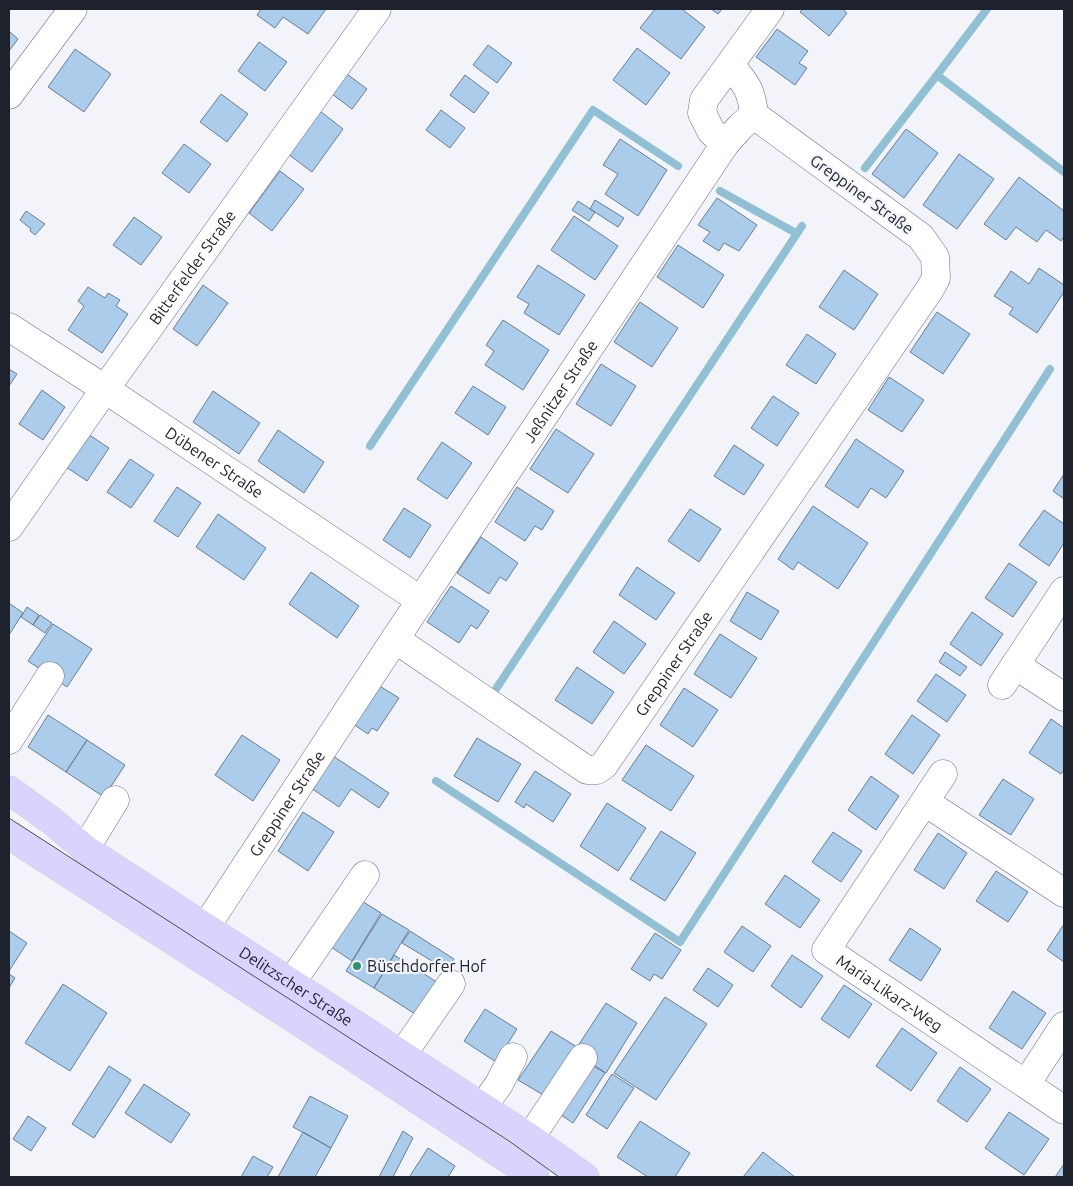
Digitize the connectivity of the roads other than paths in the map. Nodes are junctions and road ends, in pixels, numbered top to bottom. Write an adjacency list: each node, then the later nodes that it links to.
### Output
1 (73, 9): 5 (street)
2 (377, 9): 9 (street, Bitterfelder Straße)
3 (770, 9): 4 (street)
4 (730, 65): 6 (street); 7 (street)
5 (9, 95)
6 (754, 115): 7 (street, Jeßnitzer Straße); 13 (street, Greppiner Straße)
7 (725, 144): 12 (street, Jeßnitzer Straße)
8 (9, 327): 9 (street, Dübener Straße)
9 (105, 389): 10 (street, Bitterfelder Straße); 12 (street, Dübener Straße)
10 (9, 527)
11 (1064, 591): 15 (street)
12 (420, 600): 13 (street, Jeßnitzer Straße)
13 (395, 639): 25 (street, Greppiner Straße)
14 (50, 676): 16 (street)
15 (1064, 697)
16 (9, 740)
17 (943, 774): 20 (street, Maria-Likarz-Weg)
18 (9, 790): 22 (main road, Delitzscher Straße)
19 (115, 800): 22 (street)
20 (925, 802): 24 (street); 32 (street, Maria-Likarz-Weg)
21 (9, 835): 36 (main road, Delitzscher Straße)
22 (84, 849): 25 (main road, Delitzscher Straße)
23 (365, 875): 26 (street)
24 (1064, 893)
25 (205, 928): 26 (main road, Delitzscher Straße)
26 (291, 983): 29 (main road, Delitzscher Straße)
27 (450, 984): 29 (street)
28 (1064, 1026): 32 (street)
29 (402, 1055): 33 (main road, Delitzscher Straße)
30 (513, 1057): 33 (street)
31 (583, 1058): 35 (street)
32 (1026, 1084): 34 (street)
33 (482, 1108): 35 (main road, Delitzscher Straße)
34 (1064, 1110)
35 (530, 1138): 37 (main road, Delitzscher Straße)
36 (535, 1177)
37 (585, 1177)

